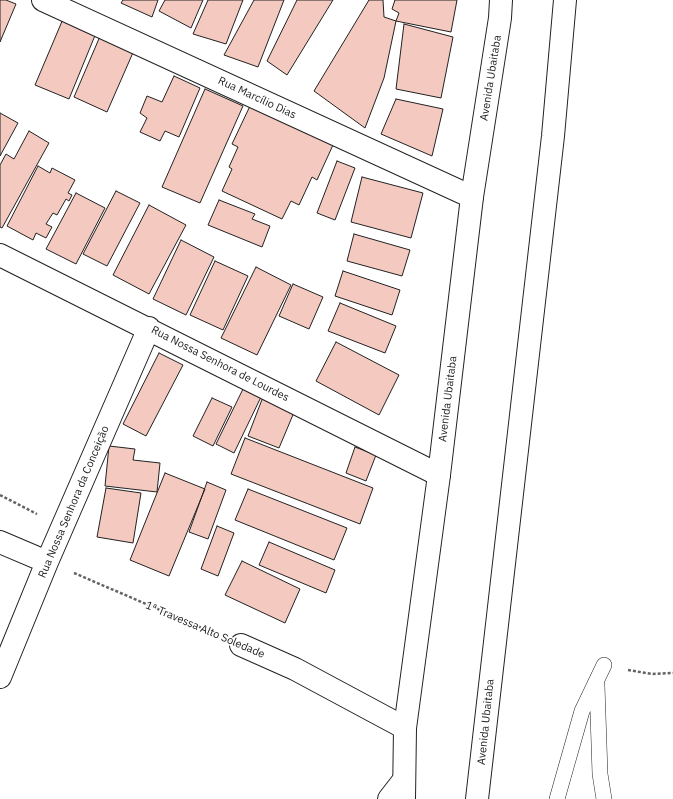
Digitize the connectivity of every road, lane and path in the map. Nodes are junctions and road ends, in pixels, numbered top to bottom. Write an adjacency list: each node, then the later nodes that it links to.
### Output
1 (43, 0): 4 (street, Rua Marcílio Dias)
2 (501, 0): 4 (street, Avenida Ubaitaba)
3 (565, 0): 20 (street, Avenida Ubaitaba)
4 (472, 197): 7 (street, Avenida Ubaitaba)
5 (0, 255): 6 (street, Rua Nossa Senhora de Lourdes)
6 (149, 328): 7 (street, Rua Nossa Senhora de Lourdes); 9 (street, Rua Nossa Senhora da Conceição)
7 (439, 475): 17 (street, Avenida Ubaitaba)
8 (0, 495): 9 (path)
9 (62, 526): 11 (street, Rua Nossa Senhora da Conceição)
10 (0, 542): 11 (street)
11 (47, 562): 12 (path, 1ª Travessa Alto Soledade); 15 (street, Rua Nossa Senhora da Conceição)
12 (241, 645): 17 (street, 1ª Travessa Alto Soledade)
13 (604, 665): 14 (path); 16 (lane)
14 (673, 673)
15 (0, 677)
16 (597, 680): 21 (lane); 22 (lane)
17 (404, 728): 18 (street, Avenida Ubaitaba)
18 (404, 790): 19 (street)
19 (389, 799)
20 (477, 799)
21 (557, 799)
22 (604, 799)

